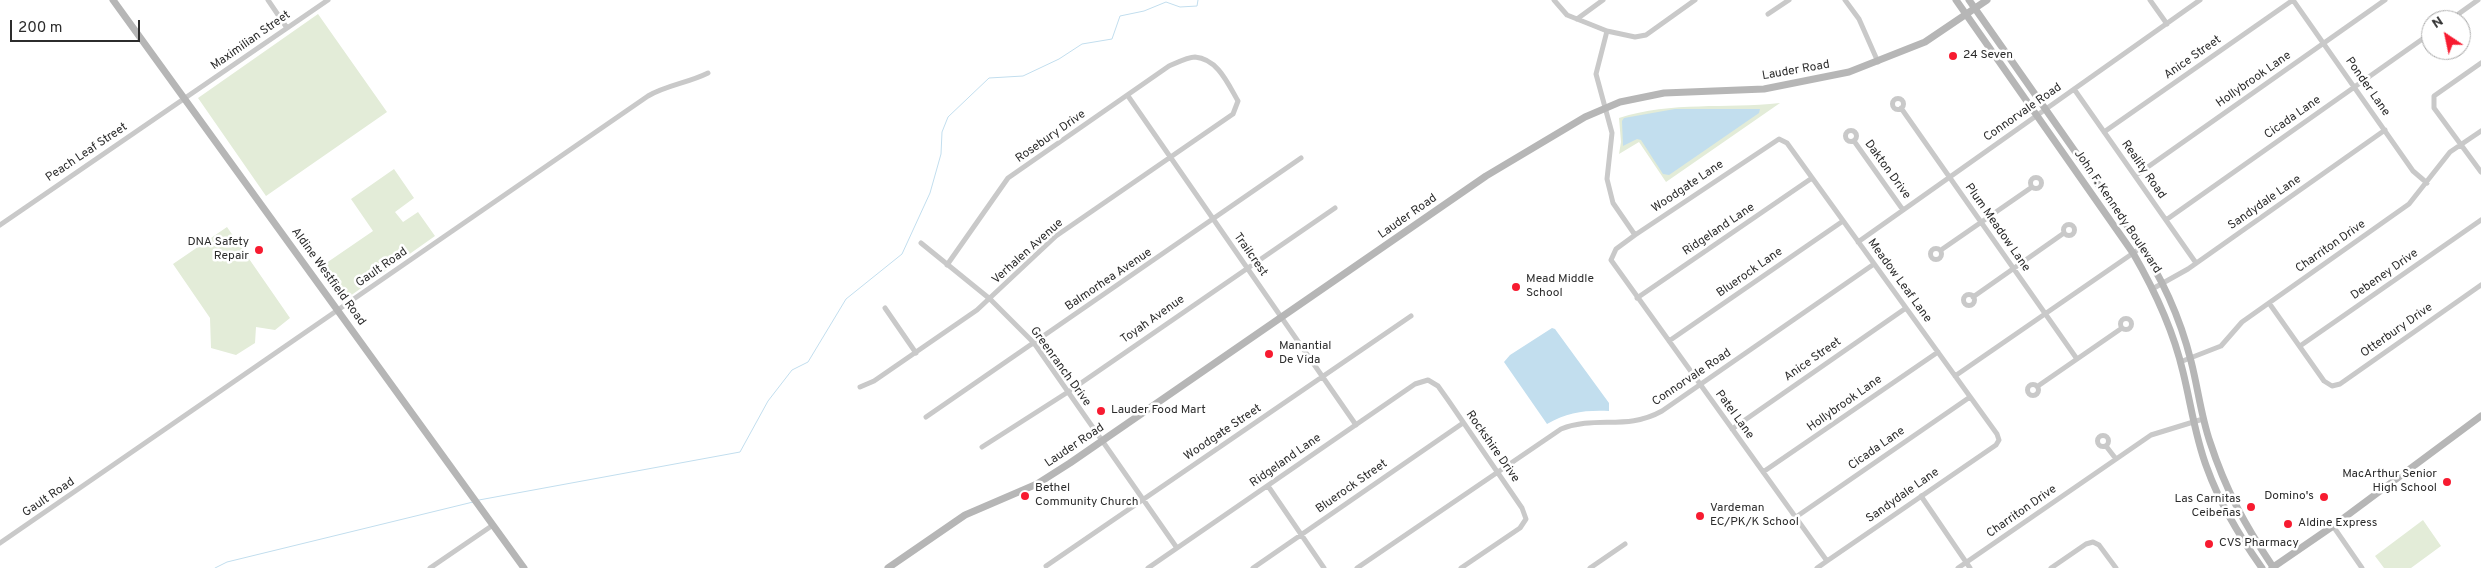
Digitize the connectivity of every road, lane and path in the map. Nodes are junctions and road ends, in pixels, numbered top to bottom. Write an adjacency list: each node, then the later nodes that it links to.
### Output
1 (113, 0): 33 (main road, Aldine Westfield Road)
2 (268, 0): 23 (street)
3 (328, 0): 23 (street, Maximilian Street)
4 (1554, 0): 21 (street)
5 (1603, 0): 21 (street)
6 (1695, 0): 24 (street)
7 (1789, 0): 19 (street)
8 (1845, 0): 27 (street)
9 (1956, 0): 20 (main road, John F. Kennedy Boulevard)
10 (1969, 0): 17 (main road, John F. Kennedy Boulevard)
11 (1987, 0): 17 (main road, Lauder Road)
12 (2150, 0): 22 (street)
13 (2200, 0): 22 (street, Connorvale Road)
14 (2293, 0): 26 (street, Ponder Lane); 41 (street, Anice Street)
15 (2385, 0): 26 (street, Hollybrook Lane)
16 (2478, 0): 18 (street)
17 (1975, 8): 20 (main road, Lauder Road); 36 (main road, John F. Kennedy Boulevard)
18 (2464, 10)
19 (1768, 14)
20 (1966, 15): 27 (main road, Lauder Road); 38 (main road, John F. Kennedy Boulevard)
21 (1577, 19): 24 (street)
22 (2167, 24): 31 (street, Connorvale Road)
23 (288, 28): 33 (street, Maximilian Street)
24 (1607, 31): 34 (street)
25 (2421, 40): 30 (street, Cicada Lane)
26 (2324, 43): 30 (street, Ponder Lane); 48 (street, Hollybrook Lane)
27 (1878, 62): 34 (main road, Lauder Road)
28 (2481, 63): 44 (street)
29 (708, 73): 83 (street, Gault Road)
30 (2355, 87): 39 (street, Ponder Lane); 56 (street, Cicada Lane)
31 (2074, 89): 36 (street, Connorvale Road); 41 (street, Reality Road)
32 (1128, 96): 37 (street, Rosebury Drive); 45 (street, Trailcrest); 71 (street, Rosebury Drive)
33 (184, 99): 60 (street, Peach Leaf Street); 83 (main road, Aldine Westfield Road)
34 (1606, 108): 62 (street); 86 (main road, Lauder Road)
35 (1901, 108): 49 (street, Plum Meadow Lane)
36 (2046, 109): 38 (street, Connorvale Road); 65 (main road, John F. Kennedy Boulevard)
37 (1233, 114): 45 (street, Verhalen Avenue)
38 (2037, 115): 49 (street, Connorvale Road); 67 (main road, John F. Kennedy Boulevard)
39 (2385, 130): 51 (street, Ponder Lane); 69 (street, Sandydale Lane)
40 (2481, 130): 44 (street, Charriton Drive)
41 (2104, 132): 48 (street, Reality Road)
42 (1779, 139): 50 (street, Meadow Leaf Lane); 62 (street, Woodgate Lane)
43 (1854, 141): 54 (street, Dakton Drive)
44 (2460, 145): 47 (street); 51 (street, Charriton Drive)
45 (1172, 158): 55 (street, Trailcrest); 79 (street, Verhalen Avenue)
46 (1301, 158): 55 (street, Balmorhea Avenue)
47 (2481, 172)
48 (2135, 176): 56 (street, Reality Road)
49 (1950, 177): 54 (street, Connorvale Road); 59 (street, Plum Meadow Lane)
50 (1812, 178): 58 (street, Meadow Leaf Lane); 78 (street, Ridgeland Lane)
51 (2427, 182): 80 (street, Charriton Drive)
52 (2032, 187): 59 (street)
53 (1336, 208): 72 (street, Toyah Avenue)
54 (1903, 210): 63 (street, Connorvale Road)
55 (1214, 220): 72 (street, Trailcrest); 89 (street, Balmorhea Avenue)
56 (2166, 220): 69 (street, Reality Road)
57 (2481, 220): 90 (street, Debeney Drive)
58 (1843, 221): 63 (street, Meadow Leaf Lane); 88 (street, Bluerock Lane)
59 (1981, 222): 66 (street); 73 (street, Plum Meadow Lane)
60 (0, 225)
61 (2064, 233): 73 (street)
62 (1636, 235): 68 (street, Woodgate Lane)
63 (1858, 242): 70 (street, Meadow Leaf Lane)
64 (921, 243): 71 (street, Greenranch Drive)
65 (2142, 247): 67 (street); 74 (main road, John F. Kennedy Boulevard)
66 (1941, 250)
67 (2133, 253): 76 (main road, John F. Kennedy Boulevard); 84 (street)
68 (1612, 256): 78 (street, Patel Lane)
69 (2196, 263): 74 (street, Sandydale Lane)
70 (1874, 264): 82 (street, Meadow Leaf Lane); 98 (street, Connorvale Road)
71 (947, 266): 79 (street, Greenranch Drive)
72 (1247, 268): 86 (street, Trailcrest); 102 (street, Toyah Avenue)
73 (2014, 269): 77 (street); 84 (street, Plum Meadow Lane)
74 (2162, 284): 76 (street, Sandydale Lane); 94 (main road, John F. Kennedy Boulevard)
75 (2481, 285): 90 (street, Otterbury Drive)
76 (2154, 288): 95 (main road, John F. Kennedy Boulevard)
77 (1973, 297)
78 (1638, 298): 88 (street, Patel Lane)
79 (990, 299): 89 (street, Greenranch Drive); 92 (street, Verhalen Avenue)
80 (2269, 302): 90 (street); 94 (street, Charriton Drive)
81 (885, 308): 92 (street)
82 (1906, 308): 91 (street, Meadow Leaf Lane); 110 (street, Anice Street)
83 (339, 310): 124 (main road, Aldine Westfield Road); 127 (street, Gault Road)
84 (2045, 314): 93 (street, Plum Meadow Lane); 97 (street)
85 (1411, 316): 96 (street, Woodgate Street)
86 (1282, 318): 96 (street, Trailcrest); 112 (main road, Lauder Road)
87 (2122, 328): 93 (street)
88 (1669, 341): 98 (street, Patel Lane)
89 (1034, 343): 102 (street, Greenranch Drive); 105 (street, Balmorhea Avenue)
90 (2300, 346)
91 (1938, 352): 97 (street, Meadow Leaf Lane); 117 (street, Hollybrook Lane)
92 (916, 353): 101 (street, Verhalen Avenue)
93 (2077, 359): 100 (street)
94 (2191, 359): 95 (street, Charriton Drive); 106 (main road, John F. Kennedy Boulevard)
95 (2180, 362): 107 (main road, John F. Kennedy Boulevard)
96 (1322, 376): 109 (street, Trailcrest); 121 (street, Woodgate Street)
97 (1955, 376): 103 (street, Meadow Leaf Lane)
98 (1700, 385): 110 (street, Patel Lane); 116 (street, Connorvale Road)
99 (1438, 386): 108 (street, Rockshire Drive); 109 (street, Ridgeland Lane)
100 (2038, 386)
101 (860, 387)
102 (1068, 392): 112 (street, Greenranch Drive); 114 (street, Toyah Avenue)
103 (1970, 397): 111 (street, Meadow Leaf Lane); 123 (street, Cicada Lane)
104 (2481, 416): 125 (main road)
105 (926, 417)
106 (2203, 419): 107 (street, Charriton Drive); 120 (main road, John F. Kennedy Boulevard)
107 (2193, 421): 115 (street, Charriton Drive); 122 (main road, John F. Kennedy Boulevard)
108 (1463, 423): 116 (street, Rockshire Drive); 126 (street, Bluerock Street)
109 (1356, 425): 118 (street, Ridgeland Lane)
110 (1732, 429): 117 (street, Patel Lane)
111 (1999, 440): 119 (street, Sandydale Lane)
112 (1102, 442): 121 (street, Greenranch Drive); 135 (main road, Lauder Road)
113 (2106, 446): 115 (street)
114 (982, 447)
115 (2116, 459): 131 (street, Charriton Drive)
116 (1497, 472): 139 (street, Connorvale Road); 140 (street, Rockshire Drive)
117 (1763, 472): 123 (street, Patel Lane)
118 (1268, 486): 126 (street); 129 (street, Ridgeland Lane)
119 (1921, 496): 130 (street, Sandydale Lane); 131 (street)
120 (2231, 498): 122 (main road); 148 (main road, John F. Kennedy Boulevard)
121 (1143, 500): 129 (street, Greenranch Drive); 132 (street, Woodgate Street)
122 (2222, 502): 147 (main road, John F. Kennedy Boulevard)
123 (1796, 517): 130 (street, Patel Lane)
124 (493, 525): 133 (street); 134 (main road, Aldine Westfield Road)
125 (2333, 526): 148 (main road); 149 (street)
126 (1301, 535): 137 (street, Bluerock Street); 138 (street)
127 (0, 543)
128 (1625, 544): 141 (street)
129 (1177, 548): 136 (street, Ridgeland Lane)
130 (1827, 561): 142 (street, Sandydale Lane)
131 (1967, 562): 143 (street, Charriton Drive); 144 (street)
132 (1046, 566)
133 (430, 568)
134 (524, 568)
135 (888, 568)
136 (1148, 568)
137 (1253, 568)
138 (1324, 568)
139 (1357, 568)
140 (1461, 568)
141 (1590, 568)
142 (1817, 568)
143 (1958, 568)
144 (1970, 568)
145 (2051, 568): 146 (street)
146 (2116, 568)
147 (2262, 568)
148 (2273, 568)
149 (2362, 568)

